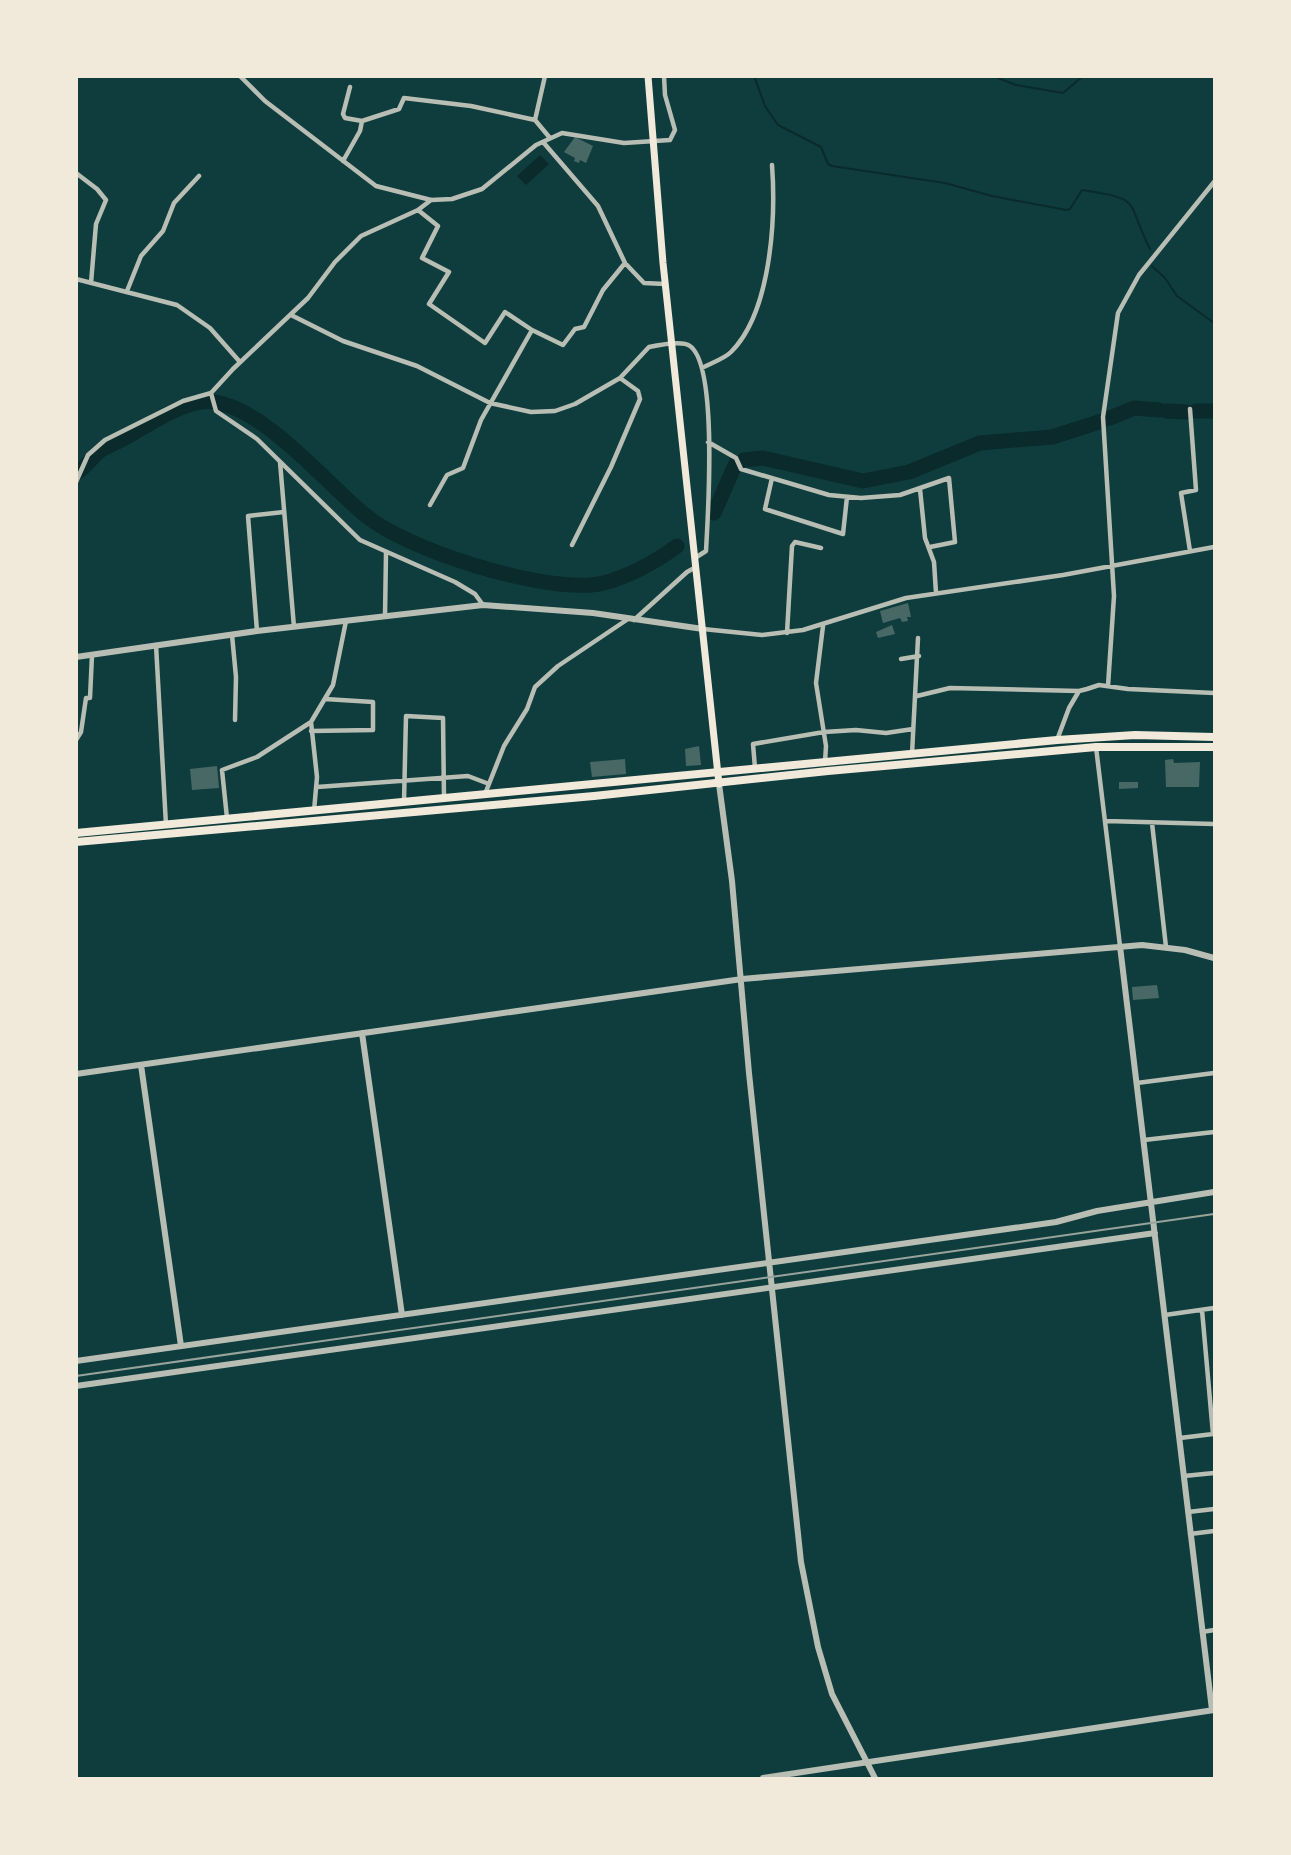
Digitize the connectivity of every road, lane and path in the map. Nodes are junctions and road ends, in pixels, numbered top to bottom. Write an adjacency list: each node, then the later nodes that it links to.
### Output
1 (240, 76): 11 (street)
2 (545, 76): 6 (street)
3 (648, 76): 10 (main road)
4 (664, 76): 10 (street)
5 (350, 87): 7 (street)
6 (535, 120): 7 (street); 8 (street)
7 (362, 121): 11 (street)
8 (549, 138): 9 (street); 10 (street)
9 (543, 142): 16 (street); 18 (street)
10 (651, 142): 21 (main road)
11 (343, 161): 16 (street)
12 (772, 165): 27 (street)
13 (76, 172): 20 (street)
14 (199, 176): 22 (street)
15 (1215, 182): 47 (street)
16 (431, 200): 17 (street)
17 (418, 210): 23 (street); 24 (street)
18 (625, 263): 21 (street); 24 (street)
19 (76, 279): 20 (street)
20 (91, 283): 22 (street)
21 (665, 284): 25 (main road)
22 (126, 291): 26 (street)
23 (291, 315): 26 (street); 30 (street)
24 (532, 330): 30 (street)
25 (671, 344): 27 (street); 28 (street); 46 (main road)
26 (240, 362): 29 (street)
27 (702, 368): 32 (street)
28 (620, 378): 30 (street); 40 (street)
29 (213, 399): 33 (street); 35 (street)
30 (490, 403): 38 (street)
31 (1190, 409): 44 (street)
32 (708, 442): 34 (street); 46 (street)
33 (280, 461): 39 (street); 45 (street)
34 (772, 478): 37 (street); 37 (street)
35 (76, 482)
36 (920, 489): 37 (street); 41 (street); 41 (street)
37 (847, 497)
38 (430, 505)
39 (284, 512): 55 (street); 57 (street)
40 (572, 545)
41 (930, 547): 49 (street)
42 (1215, 547): 44 (street)
43 (821, 548): 58 (street)
44 (1190, 551): 47 (street)
45 (386, 553): 50 (street); 51 (street)
46 (694, 558): 48 (main road)
47 (1113, 566): 49 (street); 66 (street)
48 (696, 567): 52 (street); 56 (main road)
49 (936, 594): 54 (street)
50 (483, 605): 51 (street); 52 (street)
51 (385, 616): 53 (street)
52 (631, 619): 56 (street); 87 (street)
53 (346, 621): 55 (street); 70 (street)
54 (823, 626): 58 (street); 75 (street)
55 (294, 627): 57 (street)
56 (703, 629): 58 (street); 84 (main road)
57 (257, 631): 59 (street)
58 (787, 633)
59 (232, 635): 61 (street); 71 (street)
60 (918, 638): 63 (street)
61 (156, 645): 62 (street); 98 (street)
62 (92, 655): 64 (street); 77 (street)
63 (919, 656): 65 (street); 69 (street)
64 (76, 657)
65 (901, 659)
66 (1108, 686): 67 (street); 68 (street)
67 (1079, 691): 69 (street); 78 (street)
68 (1215, 693)
69 (916, 696): 73 (street)
70 (325, 699): 72 (street); 74 (street)
71 (235, 720)
72 (311, 722): 74 (street); 94 (street)
73 (914, 729): 75 (street); 81 (street)
74 (311, 731): 89 (street)
75 (824, 732): 82 (street); 83 (street)
76 (1215, 737): 78 (highway)
77 (76, 740)
78 (1057, 740): 81 (highway)
79 (1096, 747): 80 (highway); 88 (highway); 95 (street)
80 (1215, 747)
81 (912, 754): 82 (highway)
82 (825, 762): 83 (highway)
83 (755, 769): 84 (highway)
84 (718, 773): 88 (main road); 90 (highway)
85 (444, 777): 86 (street); 86 (street); 87 (street); 91 (street)
86 (403, 781): 89 (street); 92 (street)
87 (489, 784): 90 (street)
88 (719, 784): 100 (highway); 104 (street)
89 (317, 787): 93 (street)
90 (485, 795): 91 (highway)
91 (444, 799): 92 (highway)
92 (404, 802): 93 (highway)
93 (314, 811): 94 (highway)
94 (228, 819): 98 (highway)
95 (1106, 821): 96 (street); 101 (street)
96 (1152, 823): 97 (street); 102 (street)
97 (1215, 824)
98 (166, 825): 99 (highway)
99 (76, 833)
100 (76, 842)
101 (1120, 946): 102 (street); 104 (street); 109 (street)
102 (1166, 947): 103 (street)
103 (1215, 958)
104 (742, 979): 105 (street); 115 (street)
105 (362, 1033): 106 (street); 119 (street)
106 (141, 1065): 108 (street); 121 (street)
107 (1215, 1073): 109 (street)
108 (76, 1074)
109 (1137, 1083): 111 (street)
110 (1215, 1132): 111 (street)
111 (1144, 1140): 113 (street)
112 (1215, 1192): 113 (street)
113 (1152, 1204): 114 (street); 115 (street)
114 (1155, 1233): 116 (street); 120 (street)
115 (771, 1263): 116 (street); 119 (street)
116 (774, 1288): 123 (street); 135 (street)
117 (1215, 1308): 118 (street)
118 (1202, 1310): 120 (street); 124 (street)
119 (402, 1315): 121 (street)
120 (1165, 1315): 125 (street)
121 (181, 1346): 122 (street)
122 (76, 1361)
123 (76, 1386)
124 (1214, 1434): 125 (street)
125 (1180, 1437): 127 (street)
126 (1215, 1473): 127 (street)
127 (1184, 1476): 129 (street)
128 (1215, 1509): 129 (street)
129 (1188, 1512): 131 (street)
130 (1215, 1531): 131 (street)
131 (1191, 1534): 133 (street)
132 (1215, 1630): 133 (street)
133 (1202, 1632): 134 (street)
134 (1213, 1710): 135 (street)
135 (865, 1763): 136 (street); 138 (street)
136 (791, 1776): 137 (street)
137 (763, 1779)
138 (875, 1779)

